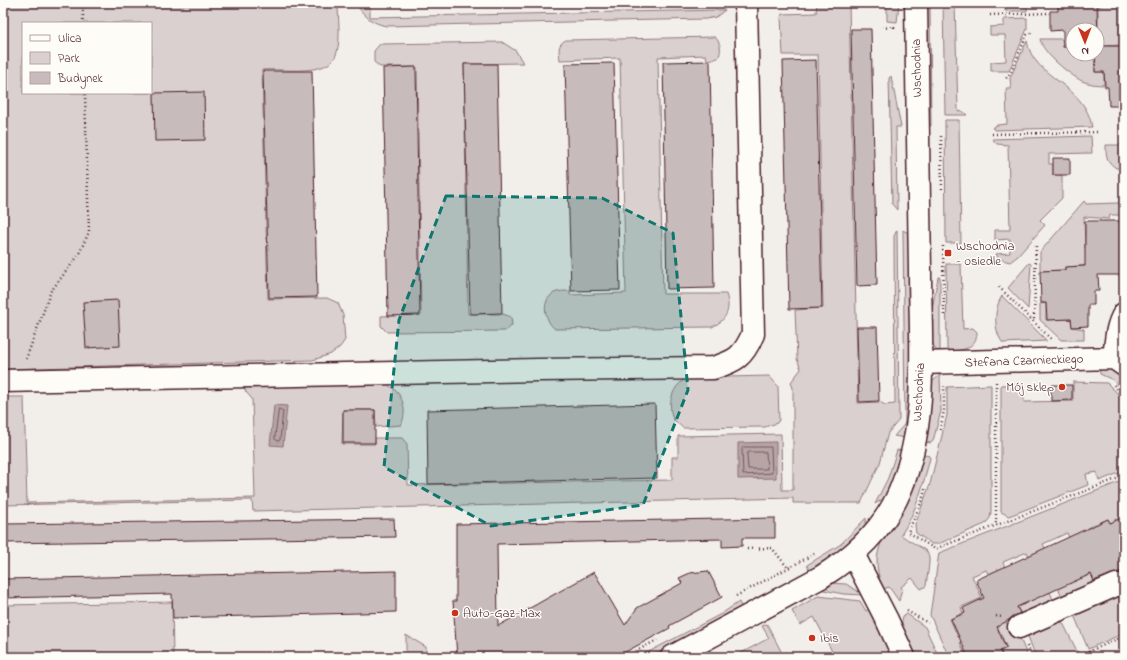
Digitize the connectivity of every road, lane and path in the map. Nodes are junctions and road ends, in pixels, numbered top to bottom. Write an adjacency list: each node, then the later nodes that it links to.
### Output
1 (83, 3): 6 (path)
2 (746, 3): 19 (street)
3 (916, 3): 18 (street, Wschodnia)
4 (1050, 13): 5 (path)
5 (990, 16)
6 (83, 22)
7 (1033, 32): 8 (path)
8 (1006, 78)
9 (85, 94): 19 (path)
10 (1100, 132): 11 (path)
11 (992, 134)
12 (1036, 246): 15 (path)
13 (999, 287): 15 (path)
14 (1124, 314): 17 (street)
15 (1034, 320): 16 (path)
16 (1054, 342)
17 (1121, 362): 18 (street, Stefana Czarnieckiego)
18 (921, 363): 26 (street, Wschodnia)
19 (12, 381)
20 (996, 382): 22 (path)
21 (1124, 476): 22 (path)
22 (996, 526): 23 (path)
23 (913, 536)
24 (747, 549): 27 (path)
25 (817, 552): 27 (path)
26 (854, 554): 37 (street, Wschodnia); 38 (street)
27 (788, 568): 29 (path)
28 (1124, 585): 32 (street)
29 (734, 597)
30 (902, 607): 31 (path)
31 (928, 623)
32 (1019, 627)
33 (1124, 636): 35 (path)
34 (662, 638): 36 (path)
35 (1089, 651): 39 (path); 40 (path)
36 (625, 657)
37 (672, 657)
38 (904, 657)
39 (1077, 657)
40 (1092, 657)

